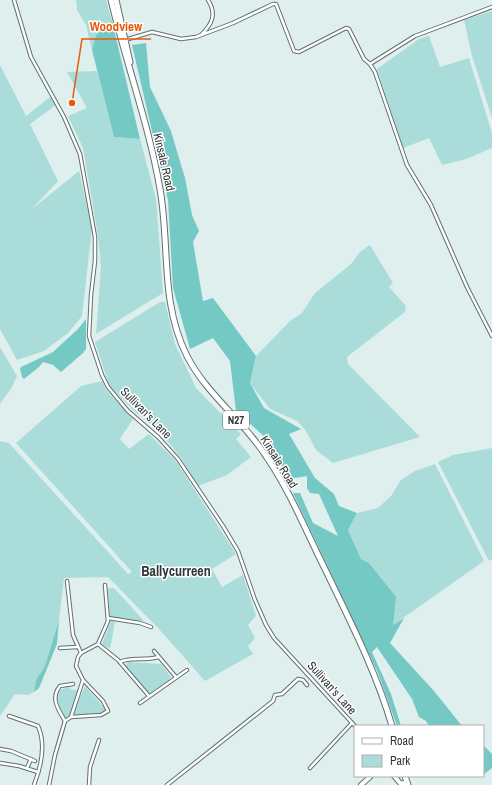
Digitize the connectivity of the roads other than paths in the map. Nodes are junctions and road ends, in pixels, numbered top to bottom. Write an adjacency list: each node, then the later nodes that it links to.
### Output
1 (14, 0): 34 (street, Sullivan's Lane)
2 (111, 0): 11 (highway, Kinsale Road / N27)
3 (116, 0): 7 (highway, Kinsale Road / N27)
4 (208, 0): 6 (street)
5 (492, 7): 10 (street)
6 (201, 35): 7 (street); 8 (street)
7 (125, 40): 11 (highway, Kinsale Road / N27)
8 (296, 51): 9 (street); 10 (street)
9 (296, 56)
10 (370, 64): 12 (street)
11 (137, 96): 35 (highway, Kinsale Road / N27)
12 (492, 336)
13 (67, 581): 18 (street)
14 (105, 585): 15 (street)
15 (108, 618): 16 (street); 17 (street)
16 (152, 627)
17 (98, 644): 21 (street); 23 (street)
18 (77, 647): 19 (street); 21 (street)
19 (60, 648)
20 (154, 651): 22 (street)
21 (81, 653): 26 (street)
22 (158, 657): 23 (street); 25 (street)
23 (120, 662): 29 (street)
24 (187, 670): 25 (street)
25 (176, 677): 29 (street)
26 (83, 680): 32 (street); 32 (street)
27 (73, 684): 33 (street)
28 (307, 685): 50 (street)
29 (149, 696): 30 (street)
30 (140, 703)
31 (9, 716): 43 (street)
32 (71, 717): 33 (street)
33 (65, 721): 48 (street)
34 (352, 723): 42 (street)
35 (392, 725)
36 (99, 740): 49 (street)
37 (0, 749): 38 (street)
38 (31, 759): 39 (street); 41 (street)
39 (35, 761)
40 (0, 762): 41 (street)
41 (27, 768): 43 (street)
42 (310, 768)
43 (38, 772): 47 (street)
44 (370, 777): 51 (main road)
45 (395, 777): 46 (main road)
46 (407, 784)
47 (34, 785)
48 (49, 785)
49 (89, 785)
50 (167, 785)
51 (361, 785)

